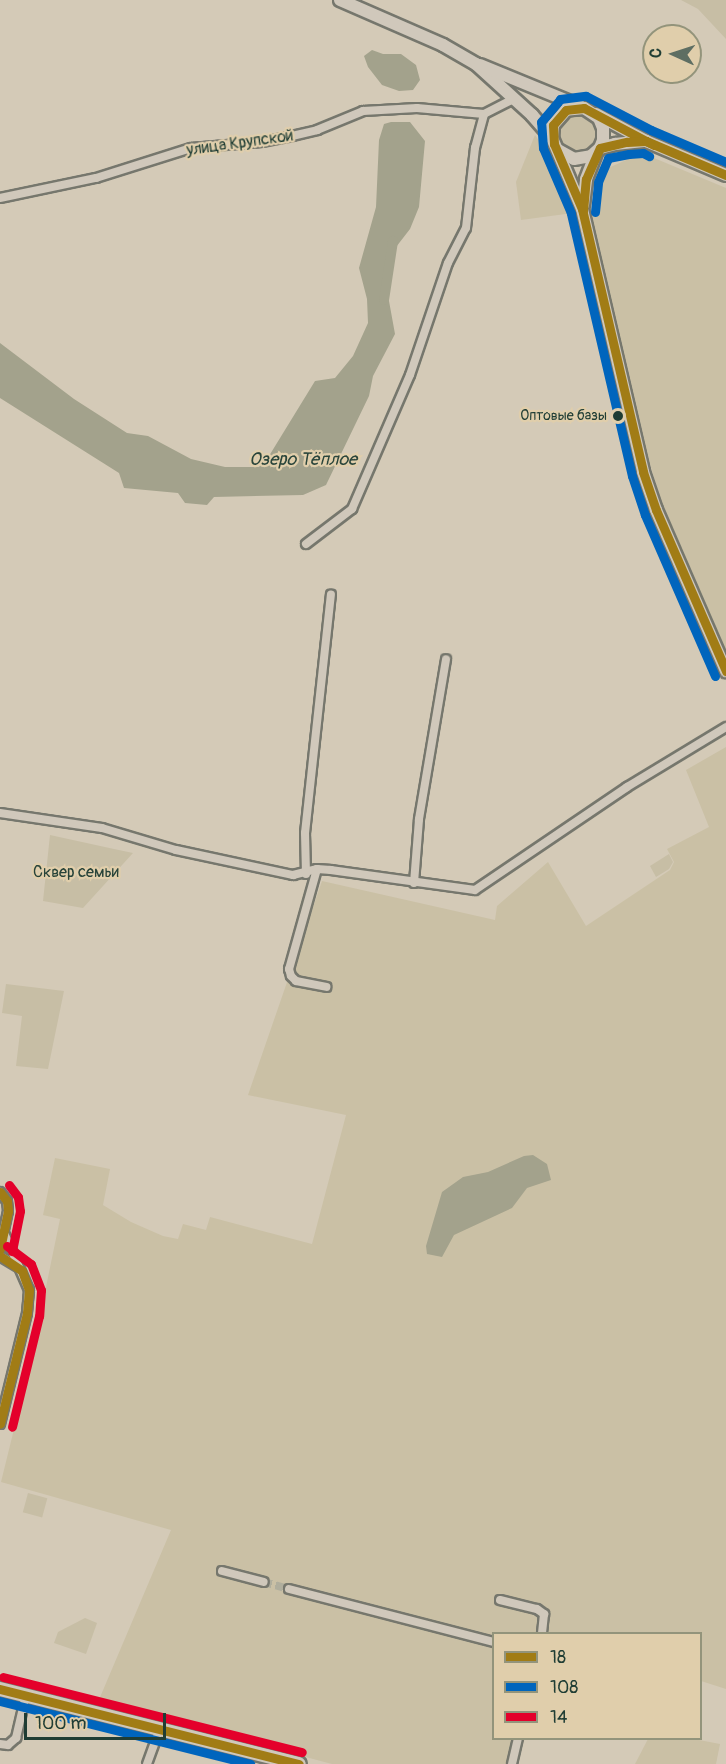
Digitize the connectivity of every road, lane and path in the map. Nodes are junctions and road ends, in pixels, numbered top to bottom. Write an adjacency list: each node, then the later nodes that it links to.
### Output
1 (340, 0): 2 (main road)
2 (476, 64): 3 (main road); 4 (main road)
3 (514, 99): 5 (street); 6 (main road)
4 (589, 111): 6 (main road); 7 (main road); 9 (main road)
5 (484, 114): 11 (street, улица Крупской); 13 (street)
6 (552, 138): 8 (main road)
7 (646, 141): 9 (main road); 10 (main road)
8 (558, 150): 9 (main road); 12 (main road)
9 (598, 150): 12 (main road)
10 (726, 175)
11 (0, 198)
12 (582, 209): 16 (main road)
13 (306, 544)
14 (331, 594): 20 (street)
15 (446, 660): 21 (street)
16 (726, 671)
17 (726, 727): 21 (street)
18 (0, 813): 20 (street)
19 (317, 869): 20 (street); 21 (street); 22 (street)
20 (306, 874)
21 (414, 882)
22 (326, 987)
23 (0, 1192): 24 (street)
24 (5, 1235): 25 (street); 27 (street)
25 (0, 1249)
26 (0, 1256): 27 (street)
27 (22, 1271): 28 (street)
28 (0, 1424)
29 (222, 1571): 30 (street)
30 (264, 1582)
31 (290, 1589): 34 (street)
32 (500, 1600): 33 (street)
33 (542, 1632)
34 (492, 1641)
35 (0, 1689): 36 (main road)
36 (26, 1695): 37 (main road); 39 (street)
37 (160, 1729): 40 (street); 41 (main road)
38 (518, 1740): 42 (street)
39 (0, 1744)
40 (147, 1764)
41 (299, 1764)
42 (512, 1764)

